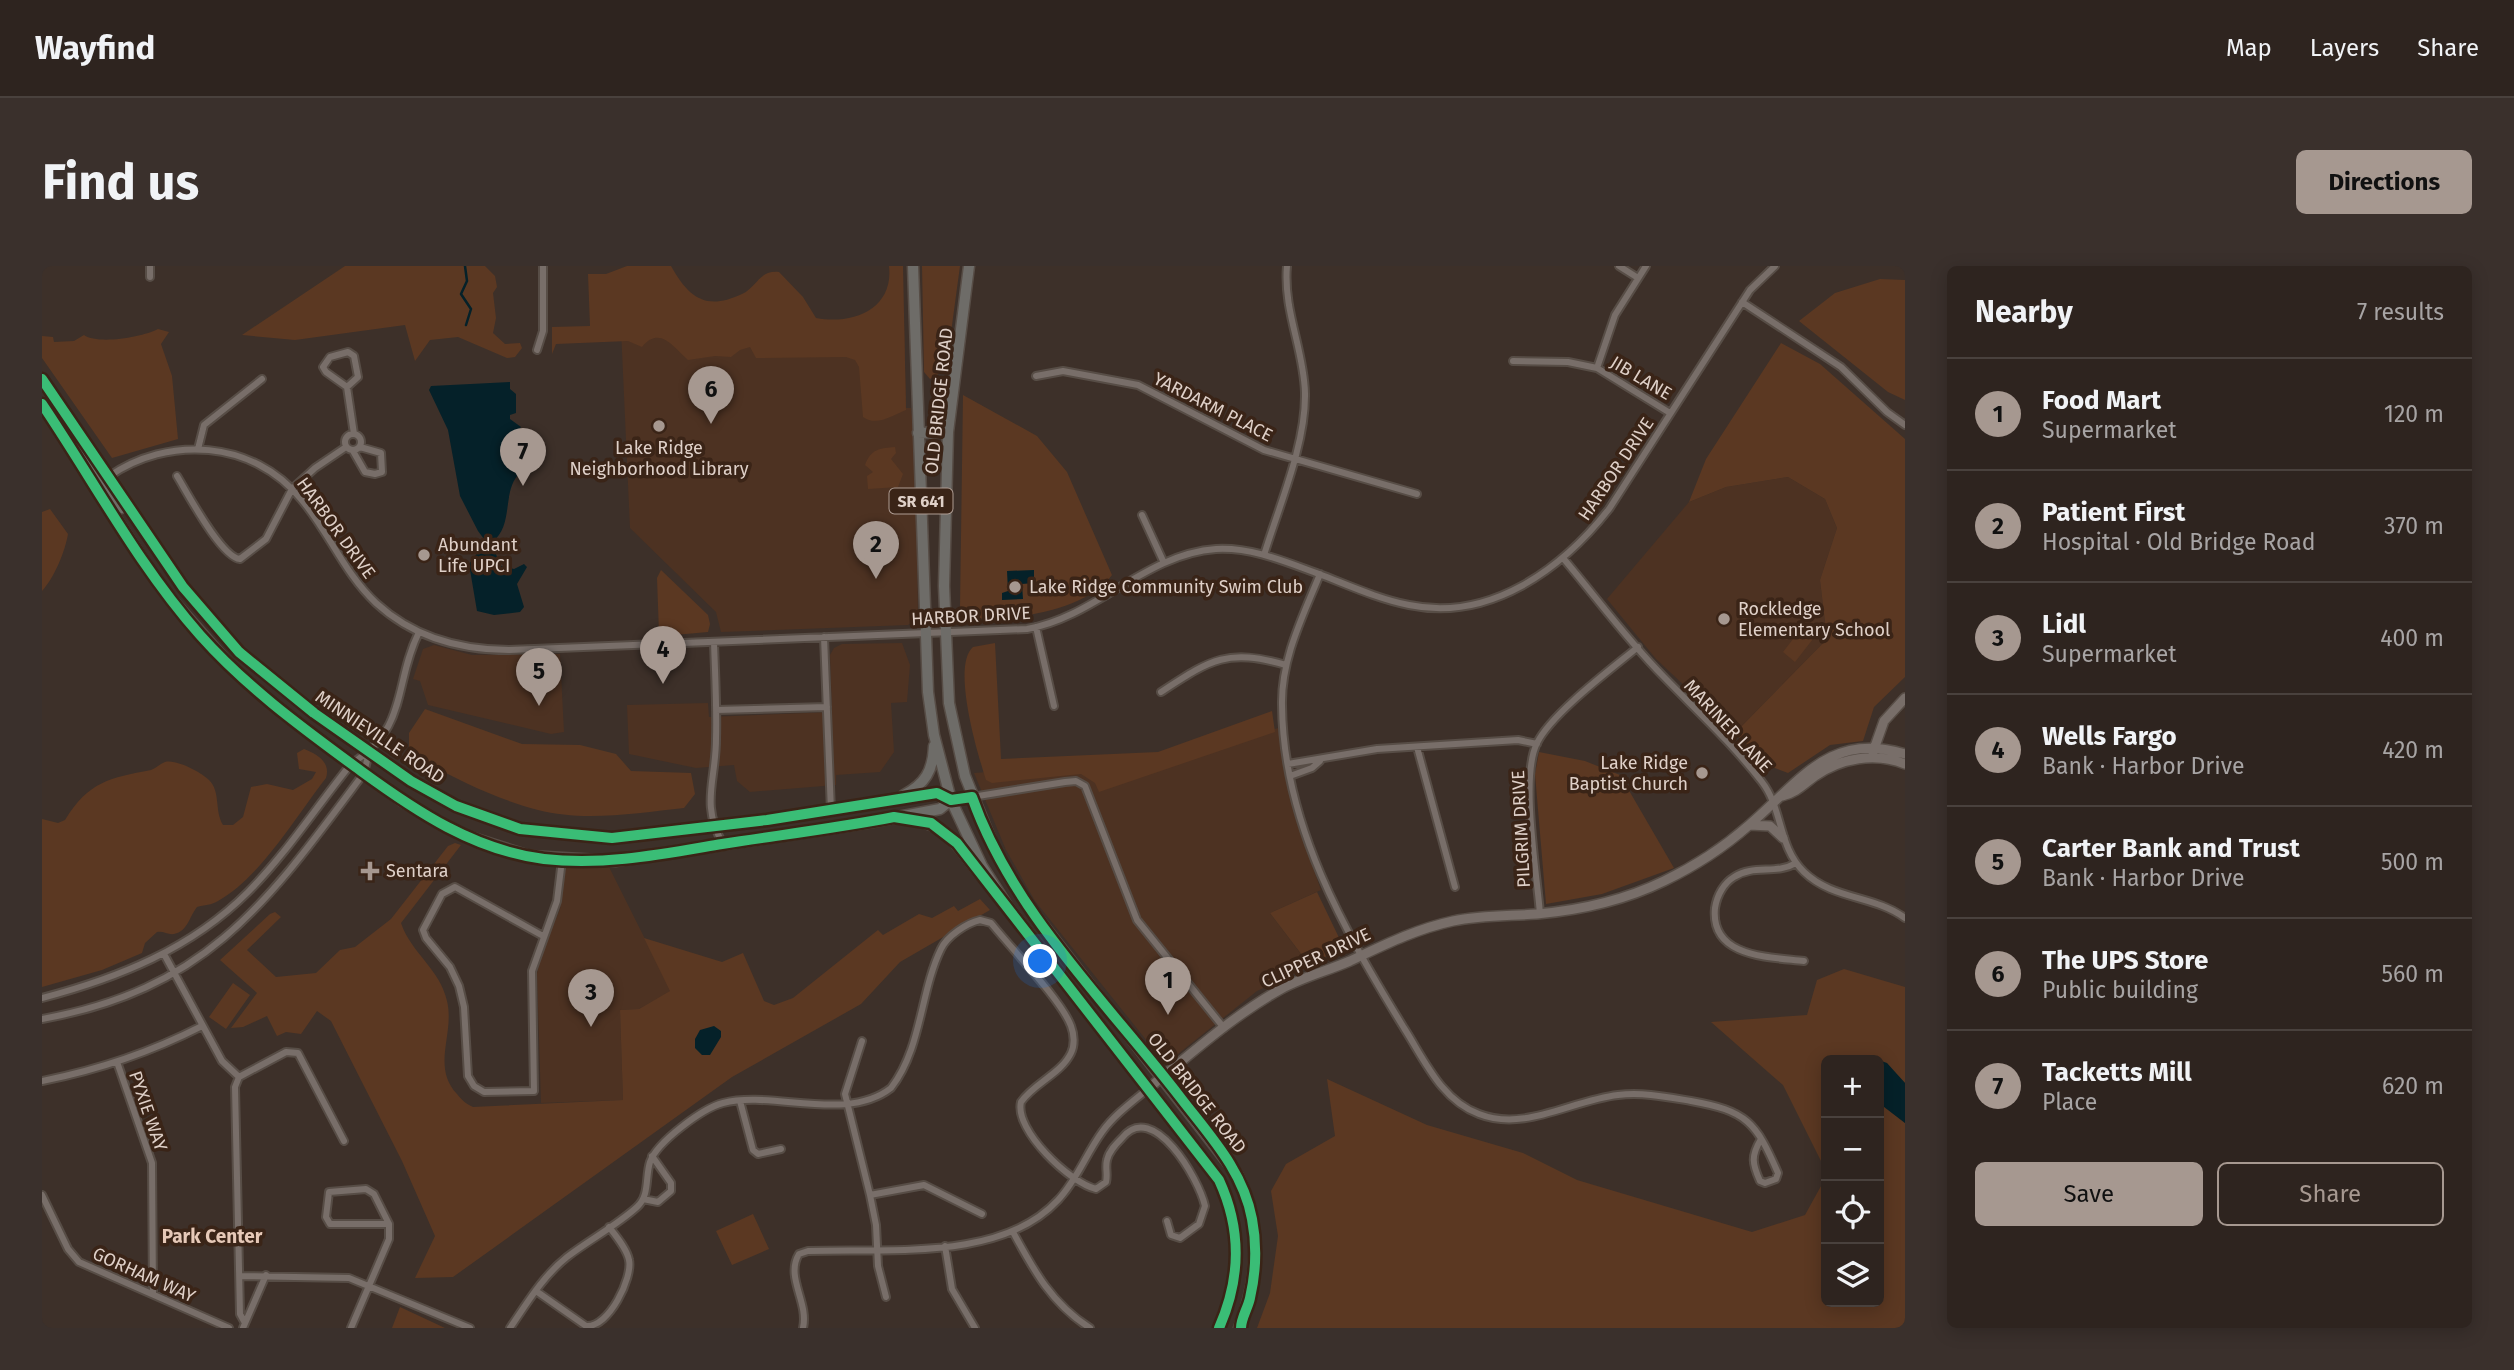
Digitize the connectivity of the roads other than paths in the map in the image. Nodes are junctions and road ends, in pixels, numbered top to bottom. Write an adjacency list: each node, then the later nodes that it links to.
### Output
1 (150, 266): 9 (street)
2 (543, 266): 12 (street)
3 (913, 266): 24 (main road, OLD BRIDGE ROAD / SR 641)
4 (969, 266): 23 (main road, OLD BRIDGE ROAD / SR 641)
5 (1287, 266): 29 (street)
6 (1619, 266): 10 (street)
7 (1646, 266): 10 (street)
8 (1775, 266): 11 (street, HARBOR DRIVE)
9 (150, 277)
10 (1638, 278): 14 (street)
11 (1742, 302): 21 (street, HARBOR DRIVE); 22 (street)
12 (537, 350)
13 (1513, 361): 14 (street, JIB LANE)
14 (1597, 368): 21 (street, JIB LANE)
15 (1036, 376): 29 (street, YARDARM PLACE)
16 (42, 379): 30 (main road, MINNIEVILLE ROAD)
17 (262, 379): 27 (street)
18 (347, 387): 18 (street); 25 (street)
19 (42, 391): 35 (main road)
20 (42, 404): 60 (main road, MINNIEVILLE ROAD)
21 (1670, 413): 37 (street, HARBOR DRIVE)
22 (1905, 425)
23 (948, 432): 24 (main road); 42 (main road, OLD BRIDGE ROAD / SR 641)
24 (918, 433): 43 (main road, OLD BRIDGE ROAD / SR 641)
25 (354, 434): 26 (street); 28 (street)
26 (346, 447): 28 (street); 32 (street)
27 (198, 449): 30 (street, HARBOR DRIVE); 32 (street, HARBOR DRIVE)
28 (357, 449): 28 (street)
29 (1293, 458): 33 (street, YARDARM PLACE); 36 (street)
30 (108, 477): 35 (main road, MINNIEVILLE ROAD)
31 (177, 477): 32 (street)
32 (292, 489): 41 (street, HARBOR DRIVE)
33 (1417, 494)
34 (1142, 515): 38 (street)
35 (148, 536): 56 (main road, MINNIEVILLE ROAD)
36 (1264, 555): 38 (street, HARBOR DRIVE); 39 (street, HARBOR DRIVE)
37 (1563, 558): 39 (street, HARBOR DRIVE); 46 (street, MARINER LANE)
38 (1164, 564): 40 (street, HARBOR DRIVE)
39 (1320, 575): 47 (street)
40 (1036, 627): 42 (street, HARBOR DRIVE); 50 (street)
41 (419, 632): 45 (street, HARBOR DRIVE); 56 (street)
42 (946, 632): 43 (street, HARBOR DRIVE); 65 (main road, OLD BRIDGE ROAD / SR 641)
43 (926, 633): 44 (street, HARBOR DRIVE); 53 (main road, OLD BRIDGE ROAD / SR 641)
44 (824, 637): 45 (street, HARBOR DRIVE); 51 (street)
45 (714, 642): 52 (street)
46 (1638, 647): 54 (street); 68 (street, MARINER LANE)
47 (1286, 665): 48 (street); 61 (street)
48 (1161, 692)
49 (1905, 698): 57 (street)
50 (1054, 706)
51 (827, 707): 52 (street); 69 (street)
52 (716, 710): 71 (street)
53 (934, 735): 66 (main road); 67 (main road, OLD BRIDGE ROAD / SR 641)
54 (1536, 744): 55 (street); 79 (street, PILGRIM DRIVE)
55 (1417, 747): 59 (street); 77 (street)
56 (369, 752): 60 (street); 63 (street); 71 (main road, MINNIEVILLE ROAD)
57 (1872, 753): 58 (street, CLIPPER DRIVE); 62 (street, CLIPPER DRIVE); 68 (street, CLIPPER DRIVE)
58 (1905, 754)
59 (1320, 761): 61 (street); 64 (street)
60 (351, 764): 63 (main road, MINNIEVILLE ROAD); 82 (street)
61 (1288, 764): 64 (street)
62 (1905, 764)
63 (364, 773): 75 (main road, MINNIEVILLE ROAD); 85 (street)
64 (1290, 776): 83 (street)
65 (972, 797): 67 (main road, MINNIEVILLE ROAD); 89 (street); 92 (main road, OLD BRIDGE ROAD / SR 641)
66 (894, 800): 67 (main road, MINNIEVILLE ROAD); 69 (main road, MINNIEVILLE ROAD)
67 (951, 800): 70 (main road, MINNIEVILLE ROAD); 78 (main road, OLD BRIDGE ROAD / SR 641)
68 (1774, 803): 72 (street, CLIPPER DRIVE); 73 (street, MARINER LANE)
69 (831, 811): 71 (main road, MINNIEVILLE ROAD)
70 (894, 817): 74 (main road, MINNIEVILLE ROAD); 78 (main road)
71 (712, 825): 74 (street)
72 (1749, 825): 73 (street); 79 (street, CLIPPER DRIVE)
73 (1783, 838): 76 (street, MARINER LANE)
74 (723, 844): 75 (main road, MINNIEVILLE ROAD)
75 (562, 860): 81 (street)
76 (1796, 863): 80 (street, MARINER LANE); 84 (street)
77 (1455, 887)
78 (998, 892): 95 (main road, OLD BRIDGE ROAD / SR 641)
79 (1540, 914): 83 (street, CLIPPER DRIVE)
80 (1905, 919)
81 (544, 936): 81 (street)
82 (164, 954): 85 (street); 86 (street)
83 (1360, 956): 89 (street, CLIPPER DRIVE); 98 (street)
84 (1804, 961)
85 (173, 974): 87 (street); 88 (street)
86 (42, 999)
87 (42, 1019)
88 (202, 1027): 91 (street); 93 (street)
89 (1224, 1028): 92 (street, CLIPPER DRIVE)
90 (862, 1041): 97 (street)
91 (117, 1062): 94 (street); 117 (street, PYXIE WAY)
92 (1164, 1076): 95 (street, CLIPPER DRIVE); 120 (main road, OLD BRIDGE ROAD / SR 641)
93 (239, 1077): 99 (street); 114 (street)
94 (42, 1081)
95 (1150, 1087): 102 (street, CLIPPER DRIVE); 128 (main road, OLD BRIDGE ROAD / SR 641)
96 (740, 1101): 97 (street); 100 (street); 101 (street)
97 (846, 1103): 102 (street); 104 (street)
98 (1761, 1139): 98 (street)
99 (344, 1141)
100 (781, 1149)
101 (652, 1156): 105 (street); 105 (street)
102 (1075, 1179): 107 (street); 110 (street, CLIPPER DRIVE)
103 (42, 1195): 117 (street, GORHAM WAY)
104 (870, 1195): 106 (street); 112 (street)
105 (643, 1199): 109 (street)
106 (982, 1214)
107 (1167, 1221)
108 (389, 1224): 108 (street); 115 (street)
109 (609, 1227): 116 (street); 116 (street)
110 (1013, 1232): 111 (street, CLIPPER DRIVE); 127 (street)
111 (945, 1246): 112 (street, CLIPPER DRIVE); 126 (street)
112 (876, 1249): 118 (street); 125 (street, CLIPPER DRIVE)
113 (266, 1275): 114 (street); 115 (street); 119 (street)
114 (240, 1276): 119 (street)
115 (370, 1284): 122 (street); 123 (street)
116 (536, 1291): 124 (street)
117 (153, 1294): 121 (street, GORHAM WAY)
118 (886, 1297)
119 (244, 1326)
120 (1240, 1327)
121 (229, 1328)
122 (351, 1328)
123 (470, 1328)
124 (510, 1328)
125 (803, 1328)
126 (975, 1328)
127 (1090, 1328)
128 (1219, 1328)

